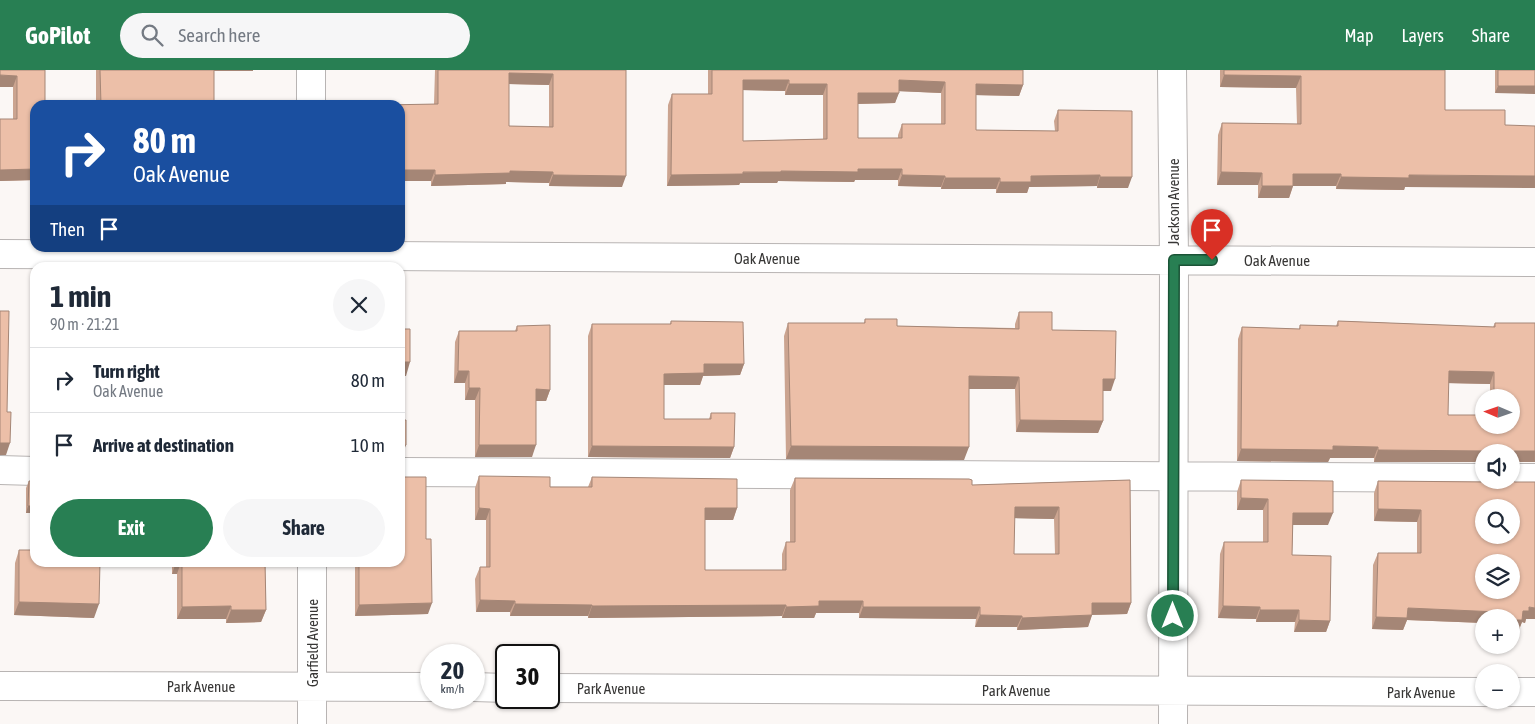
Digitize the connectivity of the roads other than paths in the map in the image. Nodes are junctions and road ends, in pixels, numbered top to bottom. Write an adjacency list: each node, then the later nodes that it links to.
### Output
1 (311, 70): 3 (street)
2 (1172, 70): 6 (street, Jackson Avenue)
3 (311, 100)
4 (0, 254): 5 (street, Oak Avenue)
5 (309, 257): 6 (street, Oak Avenue)
6 (1174, 260): 7 (street, Oak Avenue); 11 (street, Jackson Avenue)
7 (1535, 262)
8 (0, 470): 9 (street)
9 (30, 470)
10 (405, 472): 11 (street)
11 (1174, 477): 12 (street); 20 (street, Jackson Avenue)
12 (1475, 478)
13 (1520, 478): 14 (street)
14 (1535, 478)
15 (312, 567): 17 (street, Garfield Avenue)
16 (0, 686): 17 (street, Park Avenue)
17 (312, 686): 18 (street, Park Avenue); 24 (street, Garfield Avenue)
18 (420, 687)
19 (560, 688): 20 (street, Park Avenue)
20 (1172, 691): 21 (street, Park Avenue); 25 (street, Jackson Avenue)
21 (1475, 692)
22 (1520, 692): 23 (street)
23 (1535, 692)
24 (312, 724)
25 (1173, 724)

